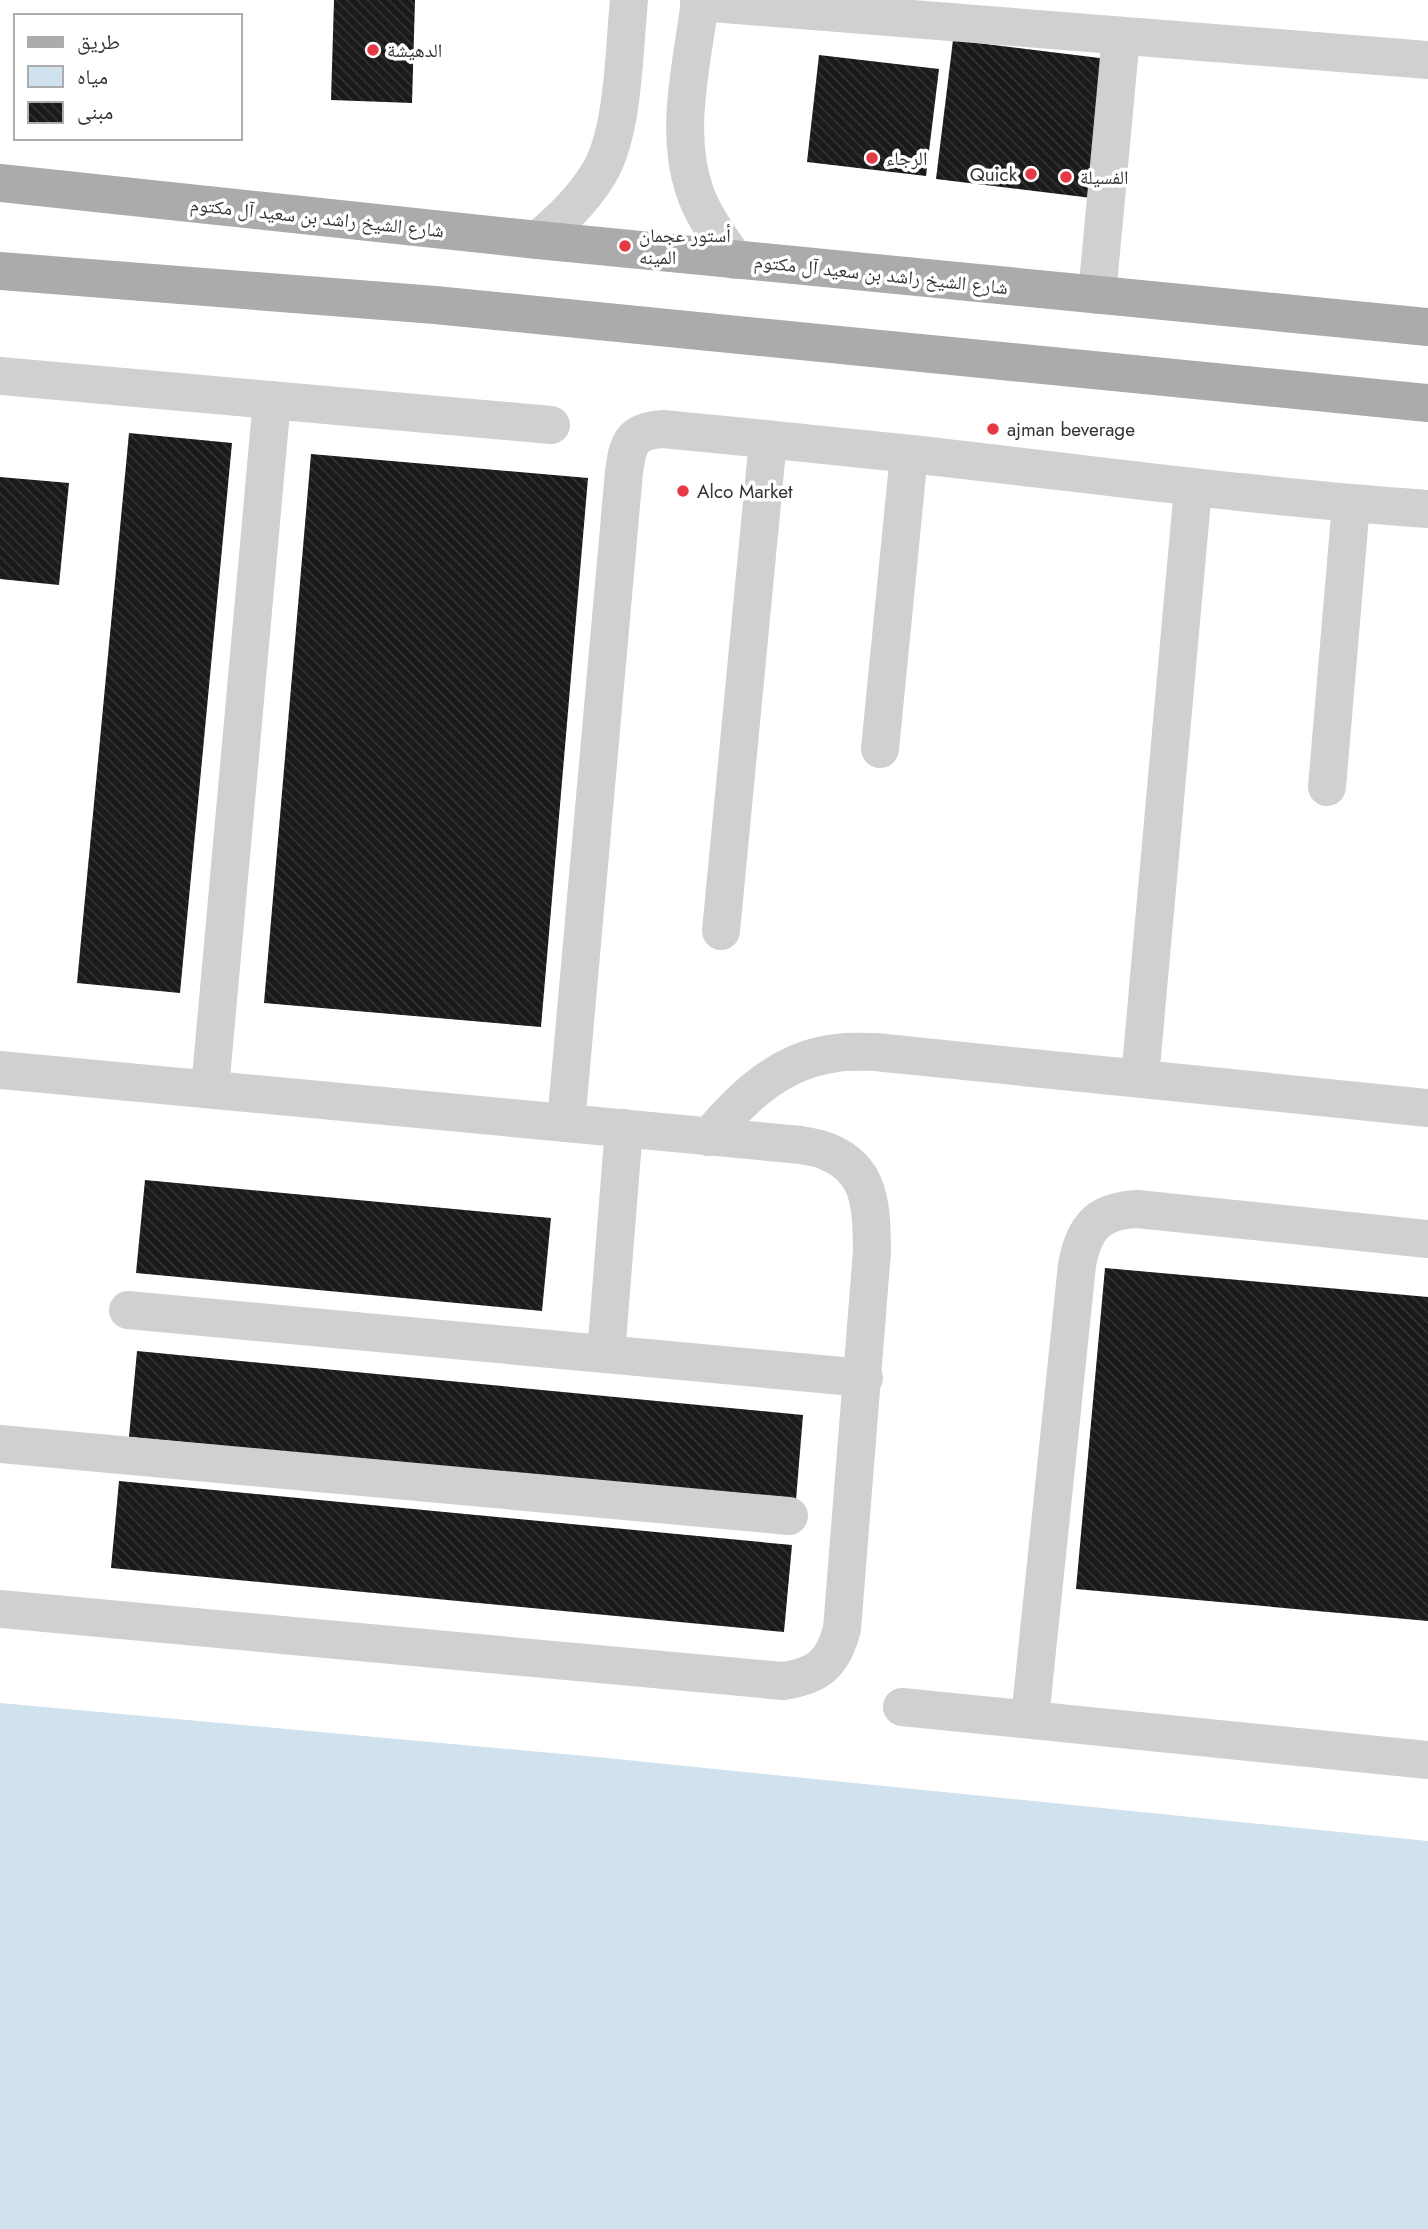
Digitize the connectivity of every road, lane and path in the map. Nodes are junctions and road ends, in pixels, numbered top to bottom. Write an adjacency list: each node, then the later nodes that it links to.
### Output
1 (629, 0): 6 (street)
2 (700, 1): 3 (street); 7 (street)
3 (1121, 36): 4 (street); 9 (street)
4 (1428, 60)
5 (0, 183): 6 (main road, شارع الشيخ راشد بن سعيد آل مكتوم)
6 (538, 240): 7 (main road, شارع الشيخ راشد بن سعيد آل مكتوم)
7 (735, 260): 9 (main road, شارع الشيخ راشد بن سعيد آل مكتوم)
8 (0, 271): 13 (main road)
9 (1097, 295): 10 (main road, شارع الشيخ راشد بن سعيد آل مكتوم)
10 (1428, 327)
11 (0, 376): 12 (street)
12 (272, 400): 14 (street); 25 (street)
13 (1428, 403)
14 (551, 425)
15 (768, 440): 16 (street); 22 (street); 27 (street)
16 (909, 454): 17 (street); 20 (street)
17 (1193, 488): 18 (street); 24 (street)
18 (1351, 504): 19 (street); 21 (street)
19 (1428, 509)
20 (880, 749)
21 (1327, 788)
22 (721, 930)
23 (0, 1070): 25 (street)
24 (1140, 1078): 26 (street); 29 (street)
25 (210, 1089): 27 (street)
26 (1428, 1108)
27 (566, 1123): 28 (street)
28 (624, 1128): 29 (street); 32 (street)
29 (709, 1137): 33 (street)
30 (1428, 1239): 38 (street)
31 (128, 1310): 32 (street)
32 (606, 1354): 33 (street)
33 (864, 1378): 36 (street)
34 (0, 1444): 35 (street)
35 (789, 1516)
36 (0, 1609)
37 (902, 1707): 38 (street)
38 (1030, 1718): 39 (street)
39 (1428, 1760)

